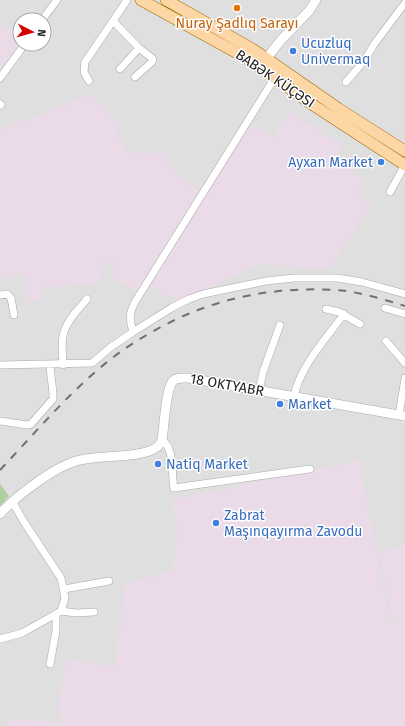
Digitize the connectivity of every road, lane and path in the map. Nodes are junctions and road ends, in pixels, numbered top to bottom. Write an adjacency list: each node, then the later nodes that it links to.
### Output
1 (57, 0): 7 (street)
2 (127, 0): 8 (street)
3 (140, 0): 11 (main road, BABƏK KÜÇƏSI)
4 (166, 0): 11 (main road, BABƏK KÜÇƏSI)
5 (316, 0): 11 (street)
6 (405, 3): 17 (street)
7 (48, 12)
8 (113, 21): 9 (street); 16 (street)
9 (139, 48): 12 (street); 13 (street)
10 (19, 52): 14 (street)
11 (263, 63): 15 (main road, BABƏK KÜÇƏSI); 18 (main road, BABƏK KÜÇƏSI)
12 (120, 69)
13 (135, 77)
14 (0, 78)
15 (274, 79): 19 (main road, BABƏK KÜÇƏSI); 31 (street)
16 (89, 81)
17 (346, 82)
18 (405, 150)
19 (405, 165): 20 (street)
20 (390, 192)
21 (405, 294): 31 (street)
22 (0, 295): 28 (street)
23 (87, 299): 34 (street)
24 (385, 308): 27 (street)
25 (326, 309): 26 (street)
26 (344, 314): 29 (street); 39 (street)
27 (405, 314)
28 (14, 315)
29 (360, 324)
30 (280, 325): 38 (street)
31 (133, 332): 34 (street)
32 (386, 341): 33 (street)
33 (405, 363)
34 (63, 364): 36 (street)
35 (0, 365): 36 (street)
36 (50, 365): 41 (street)
37 (405, 378): 40 (street)
38 (259, 391): 39 (street, 18 OKTYABR); 42 (street, 18 OKTYABR)
39 (294, 396): 40 (street, 18 OKTYABR)
40 (402, 415)
41 (0, 421)
42 (162, 440): 43 (street); 44 (street)
43 (310, 469)
44 (12, 501): 45 (street); 47 (street)
45 (0, 514)
46 (109, 581): 47 (street)
47 (64, 589): 49 (street)
48 (94, 612): 49 (street)
49 (59, 613): 50 (street); 51 (street)
50 (0, 639)
51 (50, 664)

